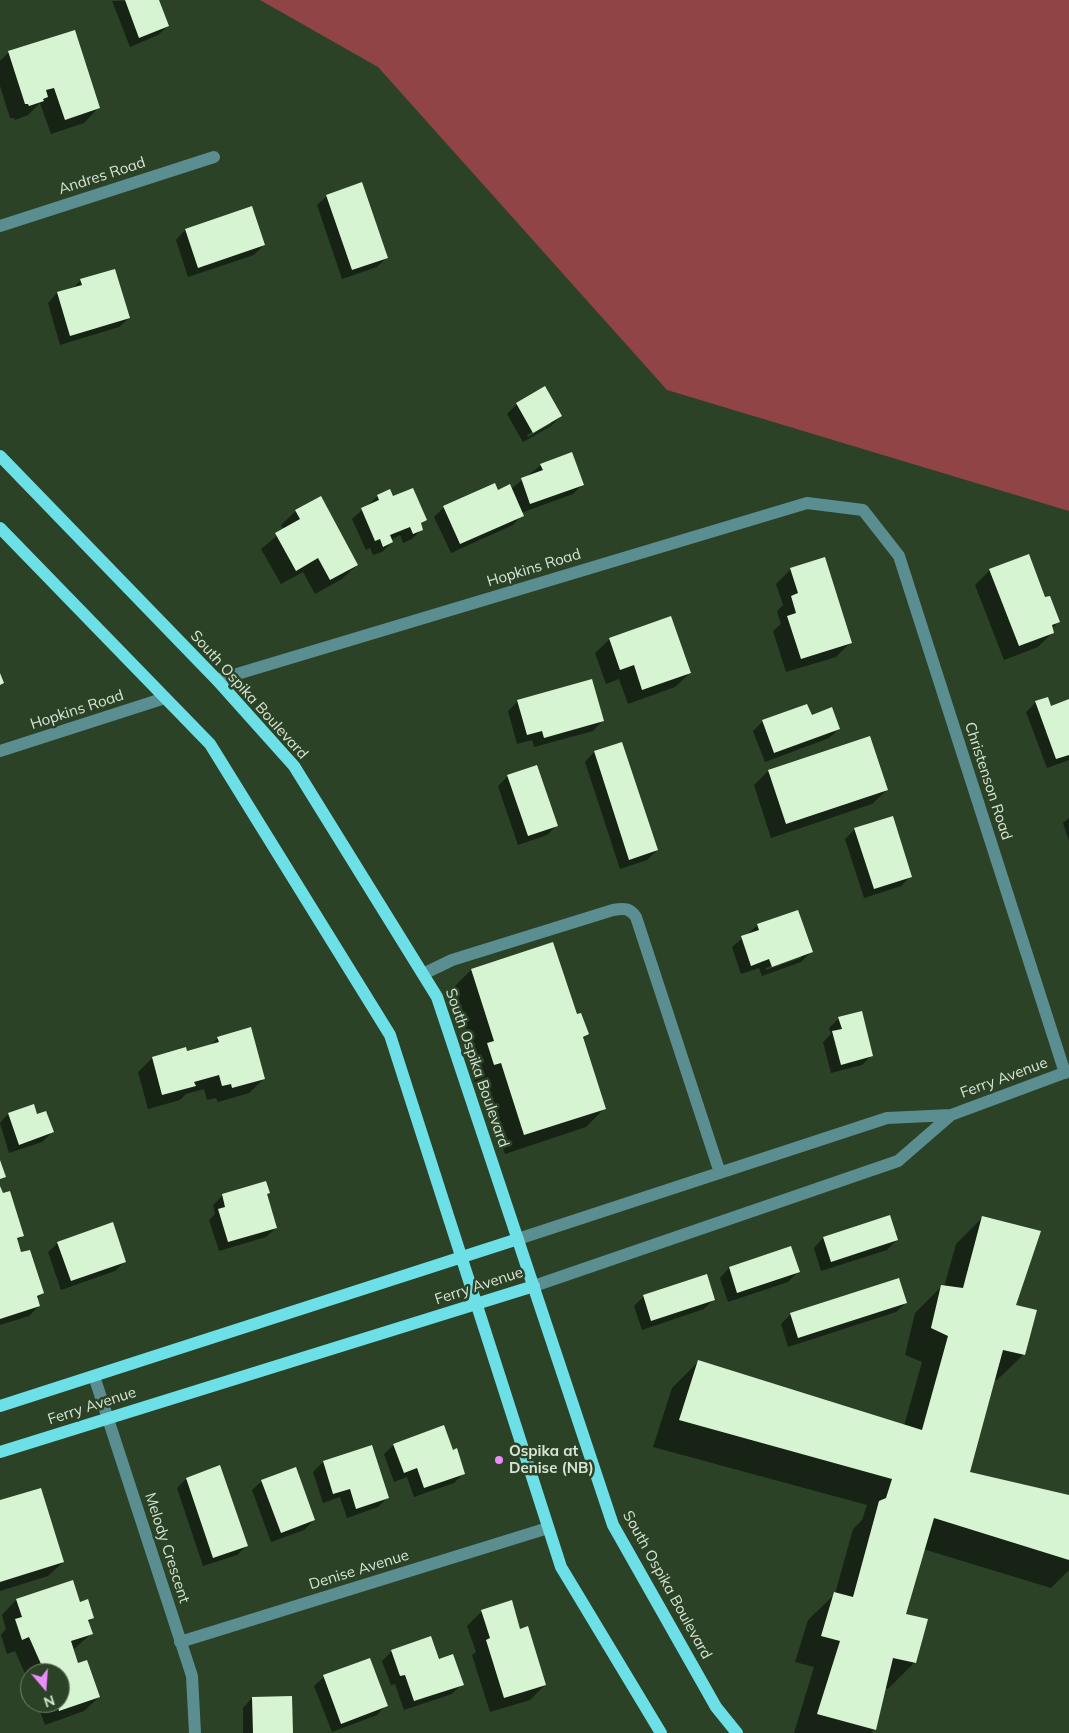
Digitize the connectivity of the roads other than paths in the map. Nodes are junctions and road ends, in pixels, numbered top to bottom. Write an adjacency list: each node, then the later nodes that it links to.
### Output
1 (214, 157): 2 (street, Andres Road)
2 (0, 226)
3 (0, 456): 6 (main road, South Ospika Boulevard)
4 (863, 510): 6 (street, Hopkins Road); 10 (street, Christenson Road)
5 (0, 528): 7 (main road)
6 (217, 680): 9 (main road, South Ospika Boulevard)
7 (165, 698): 8 (street, Hopkins Road); 14 (main road)
8 (0, 752)
9 (423, 974): 12 (street); 13 (main road, South Ospika Boulevard)
10 (1067, 1072): 11 (street, Ferry Avenue)
11 (951, 1115): 12 (street, Ferry Avenue); 15 (street, Ferry Avenue)
12 (720, 1173): 13 (street, Ferry Avenue)
13 (518, 1239): 14 (main road, Ferry Avenue); 15 (main road, South Ospika Boulevard)
14 (461, 1257): 16 (main road); 17 (main road, Ferry Avenue)
15 (534, 1286): 16 (main road, Ferry Avenue); 25 (main road, South Ospika Boulevard)
16 (477, 1304): 19 (main road, Ferry Avenue); 21 (main road)
17 (94, 1376): 18 (main road, Ferry Avenue); 19 (street, Melody Crescent)
18 (0, 1406)
19 (107, 1418): 20 (main road, Ferry Avenue); 22 (street, Melody Crescent)
20 (0, 1452)
21 (548, 1528): 22 (street, Denise Avenue); 24 (main road)
22 (180, 1642): 23 (street, Melody Crescent)
23 (195, 1733)
24 (661, 1733)
25 (737, 1733)

